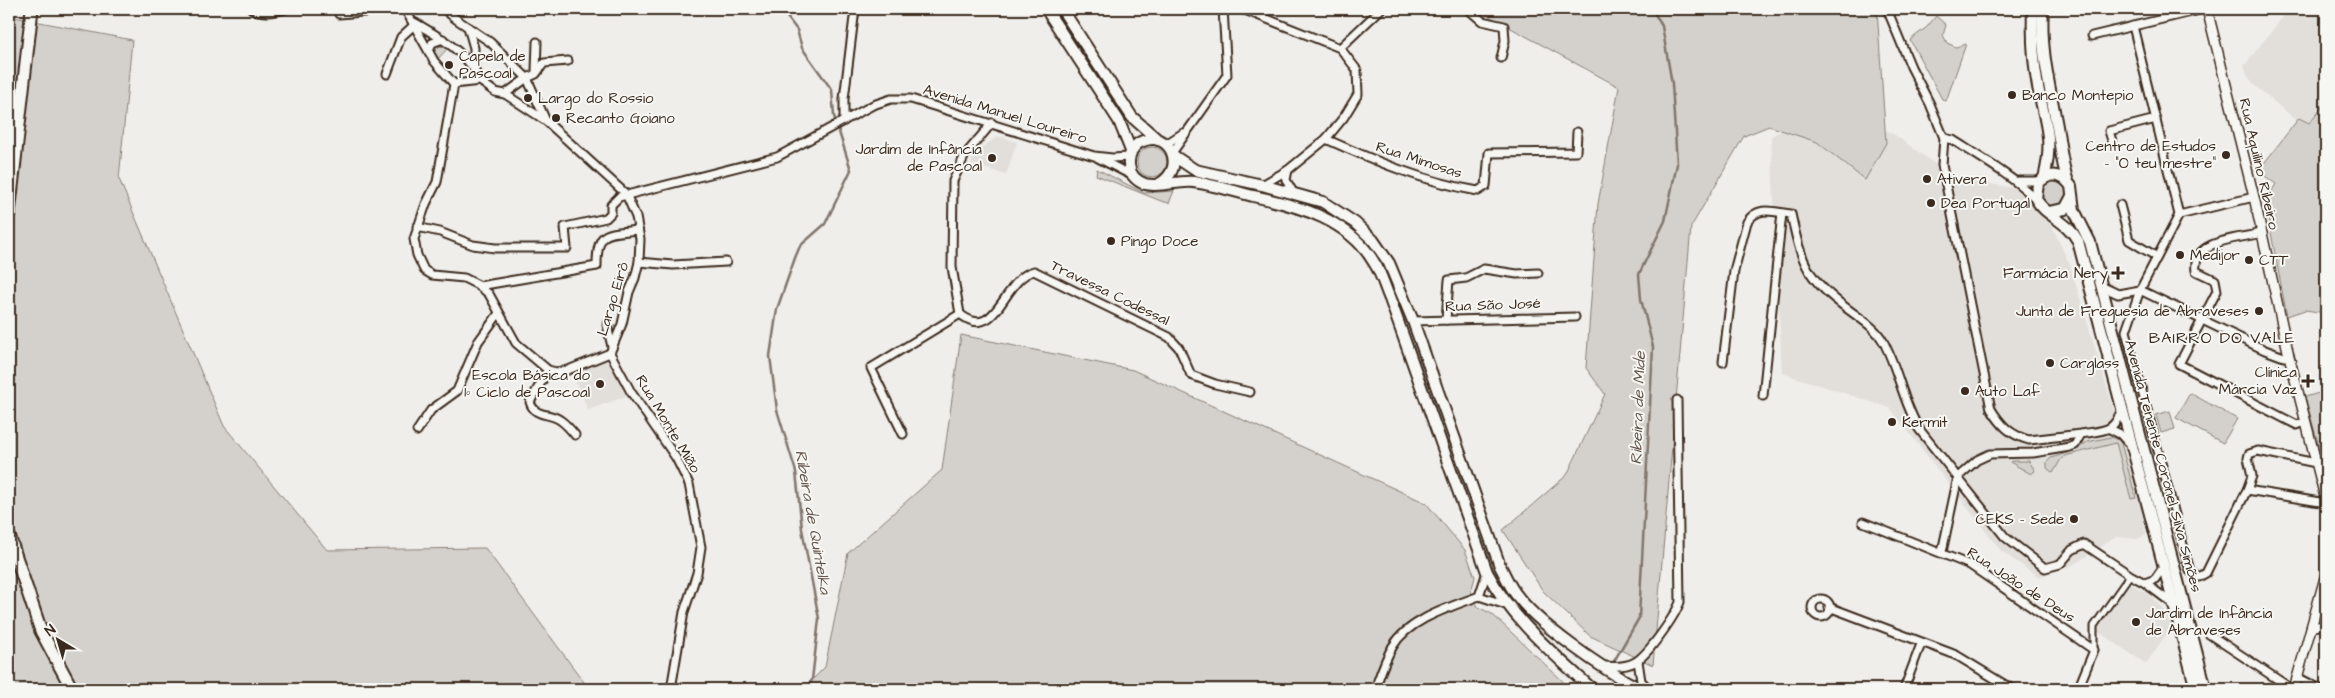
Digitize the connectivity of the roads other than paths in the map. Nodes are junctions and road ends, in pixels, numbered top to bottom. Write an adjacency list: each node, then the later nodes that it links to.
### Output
1 (32, 9): 64 (highway)
2 (252, 9): 3 (street)
3 (286, 9)
4 (399, 9): 18 (street)
5 (405, 9): 19 (street)
6 (444, 9): 21 (street)
7 (855, 9): 38 (street)
8 (1046, 9): 46 (main road)
9 (1062, 9): 44 (main road)
10 (1223, 9): 40 (street)
11 (1242, 9): 25 (street)
12 (1381, 9): 25 (street)
13 (1468, 9): 27 (street)
14 (1887, 9): 42 (street)
15 (2033, 9): 51 (main road)
16 (2043, 9): 53 (main road)
17 (2206, 9): 20 (street); 59 (street, Rua Aquilino Ribeiro)
18 (339, 14)
19 (413, 23): 23 (street); 26 (street); 30 (street)
20 (2133, 26): 22 (street); 36 (street)
21 (468, 27): 29 (street); 32 (street)
22 (2092, 36)
23 (443, 39): 26 (street); 29 (street)
24 (537, 42): 31 (street)
25 (1340, 48): 43 (street)
26 (429, 52): 34 (street)
27 (1501, 58)
28 (568, 61): 31 (street)
29 (474, 69): 33 (street)
30 (387, 74)
31 (536, 74): 32 (street)
32 (527, 78): 35 (street); 37 (street)
33 (480, 81): 34 (street); 35 (street)
34 (454, 84): 66 (street)
35 (505, 94): 37 (street)
36 (2156, 119): 45 (street); 65 (street)
37 (546, 121): 56 (street)
38 (844, 121): 39 (street, Avenida Manuel Loureiro); 56 (street, Avenida Manuel Loureiro)
39 (992, 123): 48 (street, Avenida Manuel Loureiro); 79 (street)
40 (1187, 130): 44 (street); 47 (street)
41 (1576, 132): 43 (street, Rua Mimosas)
42 (1944, 138): 52 (street); 97 (street)
43 (1326, 139): 49 (street)
44 (1162, 142): 46 (main road); 47 (main road)
45 (2112, 144)
46 (1130, 154): 48 (street, Avenida Manuel Loureiro); 50 (main road)
47 (1173, 155): 54 (main road); 55 (main road)
48 (1094, 156): 50 (street, Avenida Manuel Loureiro)
49 (1288, 170): 55 (street); 57 (street)
50 (1133, 176): 54 (main road)
51 (2042, 180): 52 (street); 53 (main road); 60 (main road)
52 (2018, 181): 60 (street)
53 (2068, 182): 58 (main road)
54 (1159, 184): 108 (main road)
55 (1262, 185): 57 (main road)
56 (626, 194): 66 (street); 67 (street, Largo Eirô)
57 (1294, 194): 83 (main road)
58 (2073, 195): 62 (main road); 74 (main road, Avenida Tenente Coronel Silva Simões)
59 (2254, 197): 65 (street); 68 (street, Rua Aquilino Ribeiro)
60 (2036, 199): 62 (main road)
61 (2120, 204): 69 (street)
62 (2049, 212): 92 (main road)
63 (1782, 213): 87 (street); 90 (street); 101 (street)
64 (9, 214)
65 (2179, 215): 69 (street)
66 (417, 227): 73 (street)
67 (638, 230): 70 (street, Largo Eirô); 73 (street)
68 (2262, 233): 81 (street); 86 (street, Rua Aquilino Ribeiro)
69 (2157, 257): 75 (street)
70 (639, 262): 71 (street); 85 (street, Largo Eirô)
71 (726, 262)
72 (1538, 273): 82 (street)
73 (479, 286): 78 (street)
74 (2101, 286): 76 (street); 77 (main road, Avenida Tenente Coronel Silva Simões)
75 (2140, 290): 76 (street); 81 (street); 102 (street)
76 (2118, 294): 77 (street)
77 (2106, 307): 135 (main road, Avenida Tenente Coronel Silva Simões)
78 (499, 312): 88 (street); 95 (street)
79 (960, 314): 89 (street, Travessa Codessal); 96 (street)
80 (1574, 317): 82 (street, Rua São José)
81 (2203, 319): 86 (street); 93 (street)
82 (1446, 320): 83 (street, Rua São José)
83 (1413, 321): 123 (main road)
84 (607, 325): 85 (street, Rua Monte Mião)
85 (611, 350): 88 (street); 126 (street, Rua Monte Mião)
86 (2289, 356): 93 (street, Rua Aquilino Ribeiro)
87 (1722, 362)
88 (548, 370): 98 (street)
89 (1250, 392)
90 (1763, 396)
91 (1677, 400): 122 (street)
92 (2122, 407): 94 (street); 99 (main road)
93 (2305, 422): 100 (street, Rua Aquilino Ribeiro)
94 (2110, 429): 97 (street); 99 (street)
95 (417, 430)
96 (903, 434)
97 (2081, 434): 101 (street)
98 (576, 435)
99 (2133, 448): 107 (main road)
100 (2316, 463): 102 (street); 103 (street, Rua Aquilino Ribeiro)
101 (1958, 477): 106 (street); 110 (street)
102 (2247, 490): 103 (street)
103 (2326, 502)
104 (1863, 522): 106 (street, Rua João de Deus)
105 (9, 536): 125 (highway)
106 (1942, 552): 121 (street, Rua João de Deus)
107 (2164, 566): 111 (street); 114 (main road)
108 (1487, 572): 113 (street); 115 (main road)
109 (2326, 574): 112 (street)
110 (2130, 575): 111 (street); 121 (street)
111 (2145, 583): 114 (street)
112 (2324, 588): 118 (street)
113 (1479, 596): 115 (street); 127 (street)
114 (2174, 604): 134 (main road)
115 (1506, 605): 128 (main road)
116 (1829, 607): 120 (street)
117 (2326, 624): 118 (street)
118 (2311, 628): 124 (street)
119 (2209, 634): 136 (street)
120 (1921, 644): 131 (street); 132 (street)
121 (2094, 650): 133 (street)
122 (1638, 661): 123 (street); 130 (street)
123 (1604, 666): 129 (main road)
124 (2297, 677): 136 (street); 137 (street)
125 (72, 689)
126 (671, 689)
127 (1374, 689)
128 (1592, 689)
129 (1640, 689)
130 (1649, 689)
131 (1904, 689)
132 (2012, 689)
133 (2078, 689)
134 (2196, 689)
135 (2206, 689)
136 (2293, 689)
137 (2320, 689)

